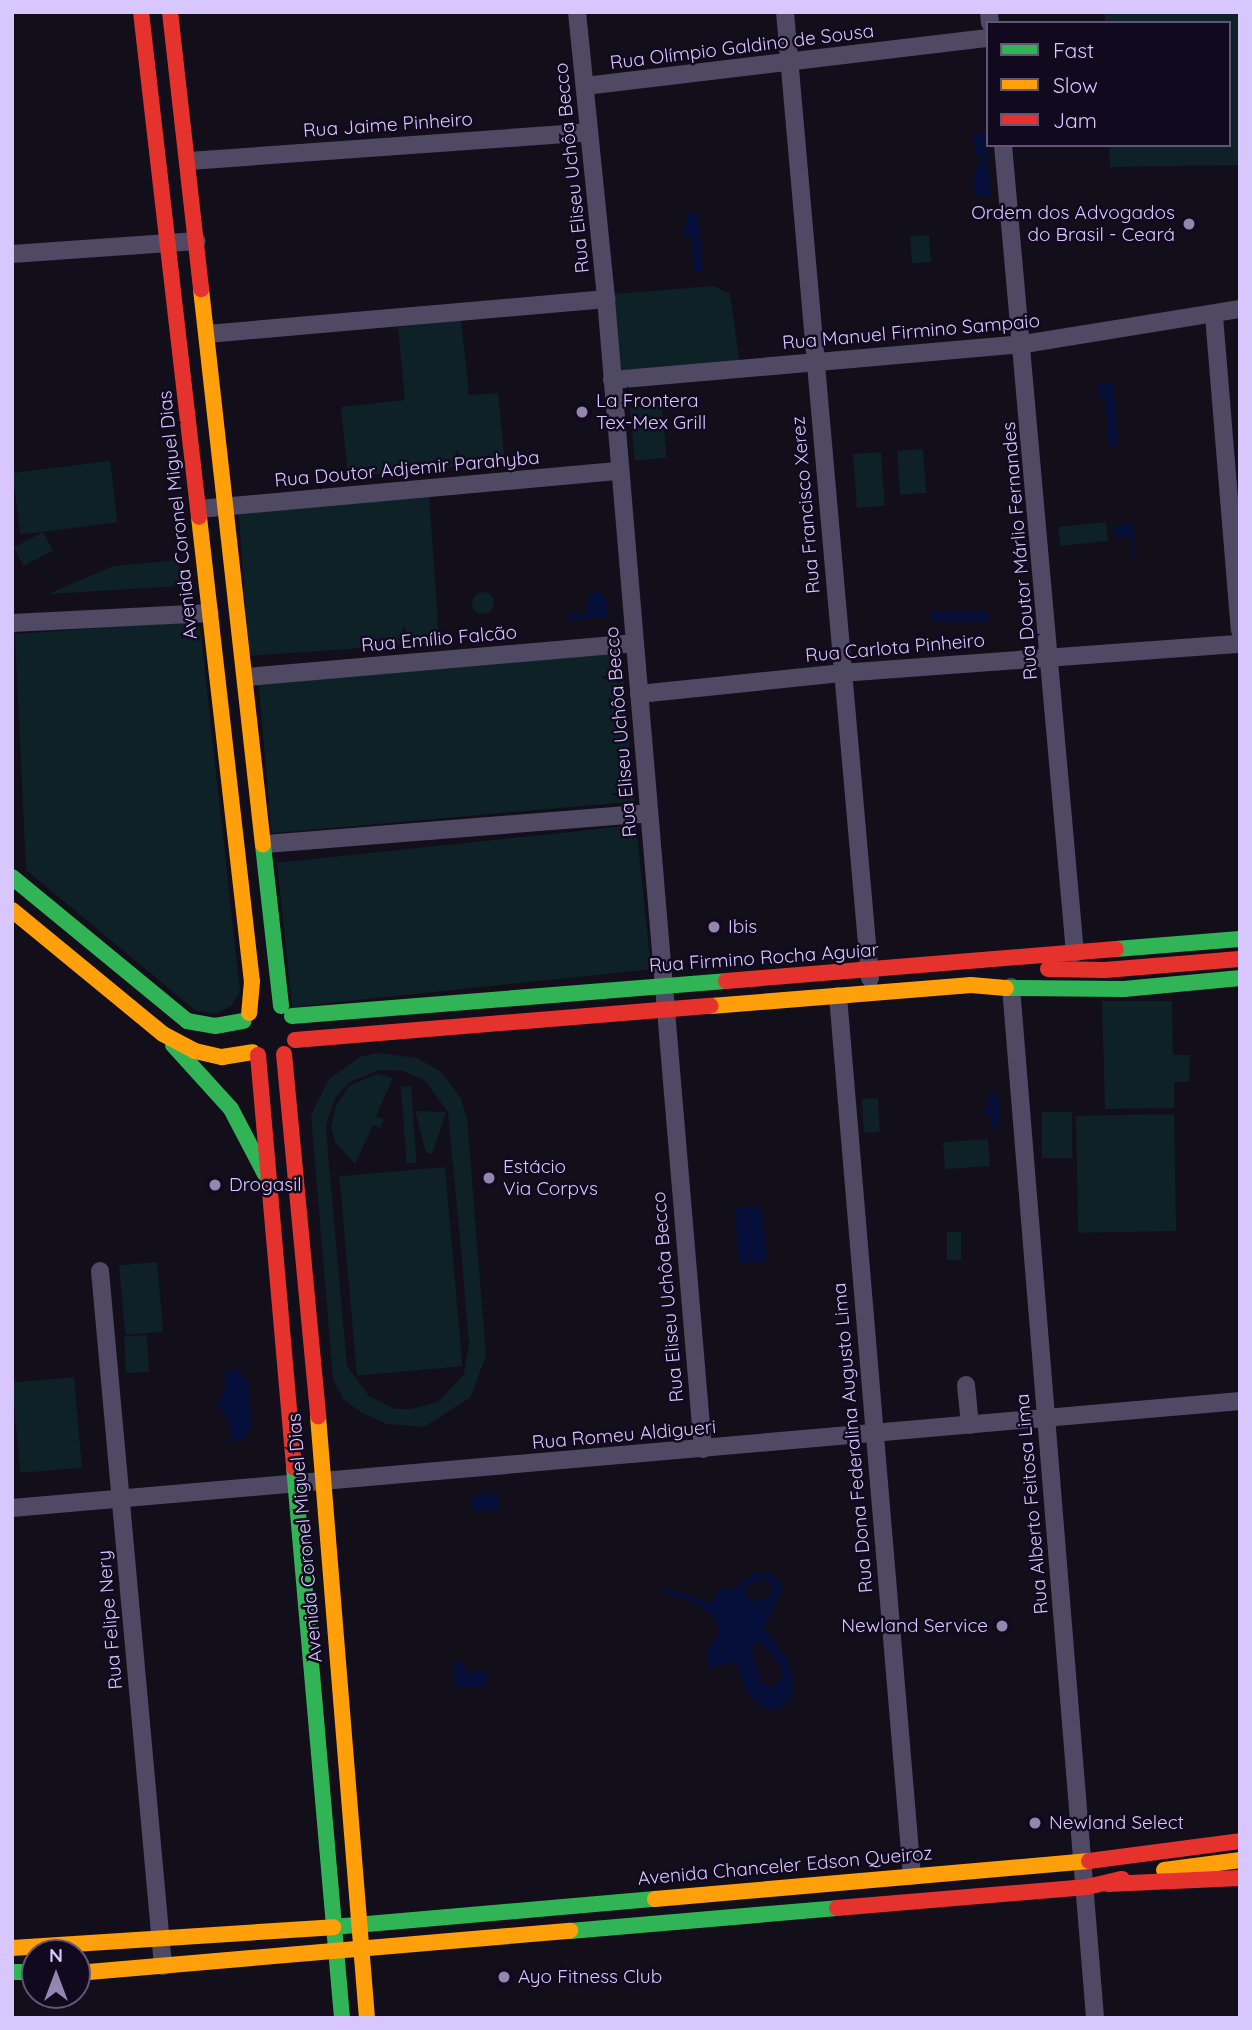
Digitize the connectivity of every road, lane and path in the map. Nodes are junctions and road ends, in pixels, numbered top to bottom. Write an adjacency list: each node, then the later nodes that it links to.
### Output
1 (141, 12): 8 (main road, Avenida Coronel Miguel Dias)
2 (170, 12): 7 (main road)
3 (577, 12): 9 (street, Rua Eliseu Uchôa Becco)
4 (785, 12): 6 (street, Rua Francisco Xerez)
5 (986, 38): 6 (street, Rua Olímpio Galdino de Sousa)
6 (789, 63): 9 (street, Rua Olímpio Galdino de Sousa); 21 (street, Rua Francisco Xerez)
7 (177, 74): 8 (main road); 12 (main road)
8 (149, 77): 14 (main road, Avenida Coronel Miguel Dias)
9 (585, 86): 10 (street, Rua Eliseu Uchôa Becco)
10 (589, 132): 12 (street, Rua Jaime Pinheiro); 16 (street, Rua Eliseu Uchôa Becco)
11 (1003, 147): 20 (street, Rua Doutor Márlio Fernandes)
12 (189, 160): 13 (main road)
13 (197, 241): 14 (street); 19 (main road)
14 (170, 243): 15 (street); 25 (main road, Avenida Coronel Miguel Dias)
15 (12, 254)
16 (606, 299): 19 (street); 22 (street, Rua Eliseu Uchôa Becco)
17 (1240, 309): 18 (street, Rua Manuel Firmino Sampaio)
18 (1214, 316): 20 (street, Rua Manuel Firmino Sampaio); 28 (street)
19 (207, 334): 24 (main road)
20 (1024, 344): 21 (street, Rua Manuel Firmino Sampaio); 31 (street, Rua Doutor Márlio Fernandes)
21 (815, 362): 22 (street, Rua Manuel Firmino Sampaio); 32 (street, Rua Francisco Xerez)
22 (612, 380): 23 (street, Rua Eliseu Uchôa Becco)
23 (619, 471): 24 (street, Rua Doutor Adjemir Parahyba); 29 (street, Rua Eliseu Uchôa Becco)
24 (228, 506): 25 (street, Rua Doutor Adjemir Parahyba); 33 (main road)
25 (199, 509): 26 (main road, Avenida Coronel Miguel Dias)
26 (210, 613): 27 (street); 51 (main road, Avenida Coronel Miguel Dias)
27 (12, 623)
28 (1240, 631)
29 (634, 643): 33 (street, Rua Emílio Falcão); 34 (street, Rua Eliseu Uchôa Becco)
30 (1240, 644): 31 (street, Rua Carlota Pinheiro)
31 (1050, 657): 32 (street, Rua Carlota Pinheiro); 40 (street, Rua Doutor Márlio Fernandes)
32 (841, 673): 34 (street, Rua Carlota Pinheiro); 43 (street, Rua Francisco Xerez)
33 (247, 677): 36 (main road)
34 (639, 694): 35 (street, Rua Eliseu Uchôa Becco)
35 (649, 813): 36 (street); 45 (street, Rua Eliseu Uchôa Becco)
36 (266, 844): 50 (main road)
37 (12, 877): 51 (main road)
38 (12, 910): 52 (main road)
39 (1240, 939): 40 (main road, Rua Firmino Rocha Aguiar)
40 (1075, 953): 42 (main road, Rua Firmino Rocha Aguiar)
41 (1240, 959): 42 (main road)
42 (979, 962): 43 (main road, Rua Firmino Rocha Aguiar)
43 (869, 970): 45 (main road, Rua Firmino Rocha Aguiar); 47 (street, Rua Francisco Xerez)
44 (1240, 978): 46 (main road)
45 (663, 986): 49 (street, Rua Eliseu Uchôa Becco); 50 (main road, Rua Firmino Rocha Aguiar)
46 (1011, 987): 47 (main road); 60 (street, Rua Alberto Feitosa Lima)
47 (872, 994): 48 (main road)
48 (838, 996): 49 (main road); 62 (street, Rua Dona Federalina Augusto Lima)
49 (664, 1010): 53 (main road); 63 (street, Rua Eliseu Uchôa Becco)
50 (287, 1011): 51 (main road); 53 (main road)
51 (247, 1017): 54 (main road)
52 (163, 1034): 54 (main road); 56 (main road)
53 (295, 1040): 55 (main road)
54 (256, 1053): 55 (main road); 56 (main road, Avenida Coronel Miguel Dias)
55 (284, 1054): 64 (main road, Avenida Coronel Miguel Dias)
56 (272, 1189): 65 (main road, Avenida Coronel Miguel Dias)
57 (100, 1271): 66 (street, Rua Felipe Nery)
58 (966, 1385): 61 (street)
59 (1240, 1401): 60 (street, Rua Romeu Aldigueri)
60 (1046, 1419): 61 (street, Rua Romeu Aldigueri); 72 (street, Rua Alberto Feitosa Lima)
61 (970, 1425): 62 (street, Rua Romeu Aldigueri)
62 (873, 1434): 63 (street, Rua Romeu Aldigueri); 73 (street, Rua Dona Federalina Augusto Lima)
63 (703, 1449): 64 (street, Rua Romeu Aldigueri)
64 (320, 1482): 65 (street, Rua Romeu Aldigueri); 68 (main road, Avenida Coronel Miguel Dias)
65 (295, 1484): 66 (street, Rua Romeu Aldigueri); 69 (main road, Avenida Coronel Miguel Dias)
66 (120, 1497): 67 (street, Rua Romeu Aldigueri); 83 (street, Rua Felipe Nery)
67 (12, 1508)
68 (337, 1667): 69 (main road); 79 (main road, Avenida Coronel Miguel Dias)
69 (313, 1669): 81 (main road, Avenida Coronel Miguel Dias)
70 (1240, 1841): 72 (main road, Avenida Chanceler Edson Queiroz)
71 (1240, 1860): 75 (main road)
72 (1083, 1861): 73 (main road, Avenida Chanceler Edson Queiroz); 76 (street, Rua Alberto Feitosa Lima)
73 (912, 1877): 77 (main road, Avenida Chanceler Edson Queiroz)
74 (1240, 1878): 75 (main road)
75 (1108, 1884): 76 (main road)
76 (1087, 1887): 80 (main road); 91 (street, Rua Alberto Feitosa Lima)
77 (713, 1894): 78 (main road, Avenida Chanceler Edson Queiroz); 80 (main road)
78 (491, 1913): 79 (main road, Avenida Chanceler Edson Queiroz); 82 (main road)
79 (359, 1924): 81 (main road, Avenida Chanceler Edson Queiroz); 85 (main road, Avenida Coronel Miguel Dias)
80 (650, 1925): 82 (main road)
81 (333, 1927): 83 (main road, Avenida Chanceler Edson Queiroz); 86 (main road, Avenida Coronel Miguel Dias)
82 (493, 1938): 85 (main road)
83 (161, 1941): 84 (main road, Avenida Chanceler Edson Queiroz); 87 (street, Rua Felipe Nery)
84 (12, 1948)
85 (361, 1950): 86 (main road); 90 (main road, Avenida Coronel Miguel Dias)
86 (336, 1951): 87 (main road); 89 (main road, Avenida Coronel Miguel Dias)
87 (163, 1966): 88 (main road)
88 (91, 1972)
89 (342, 2018)
90 (367, 2018)
91 (1095, 2018)

